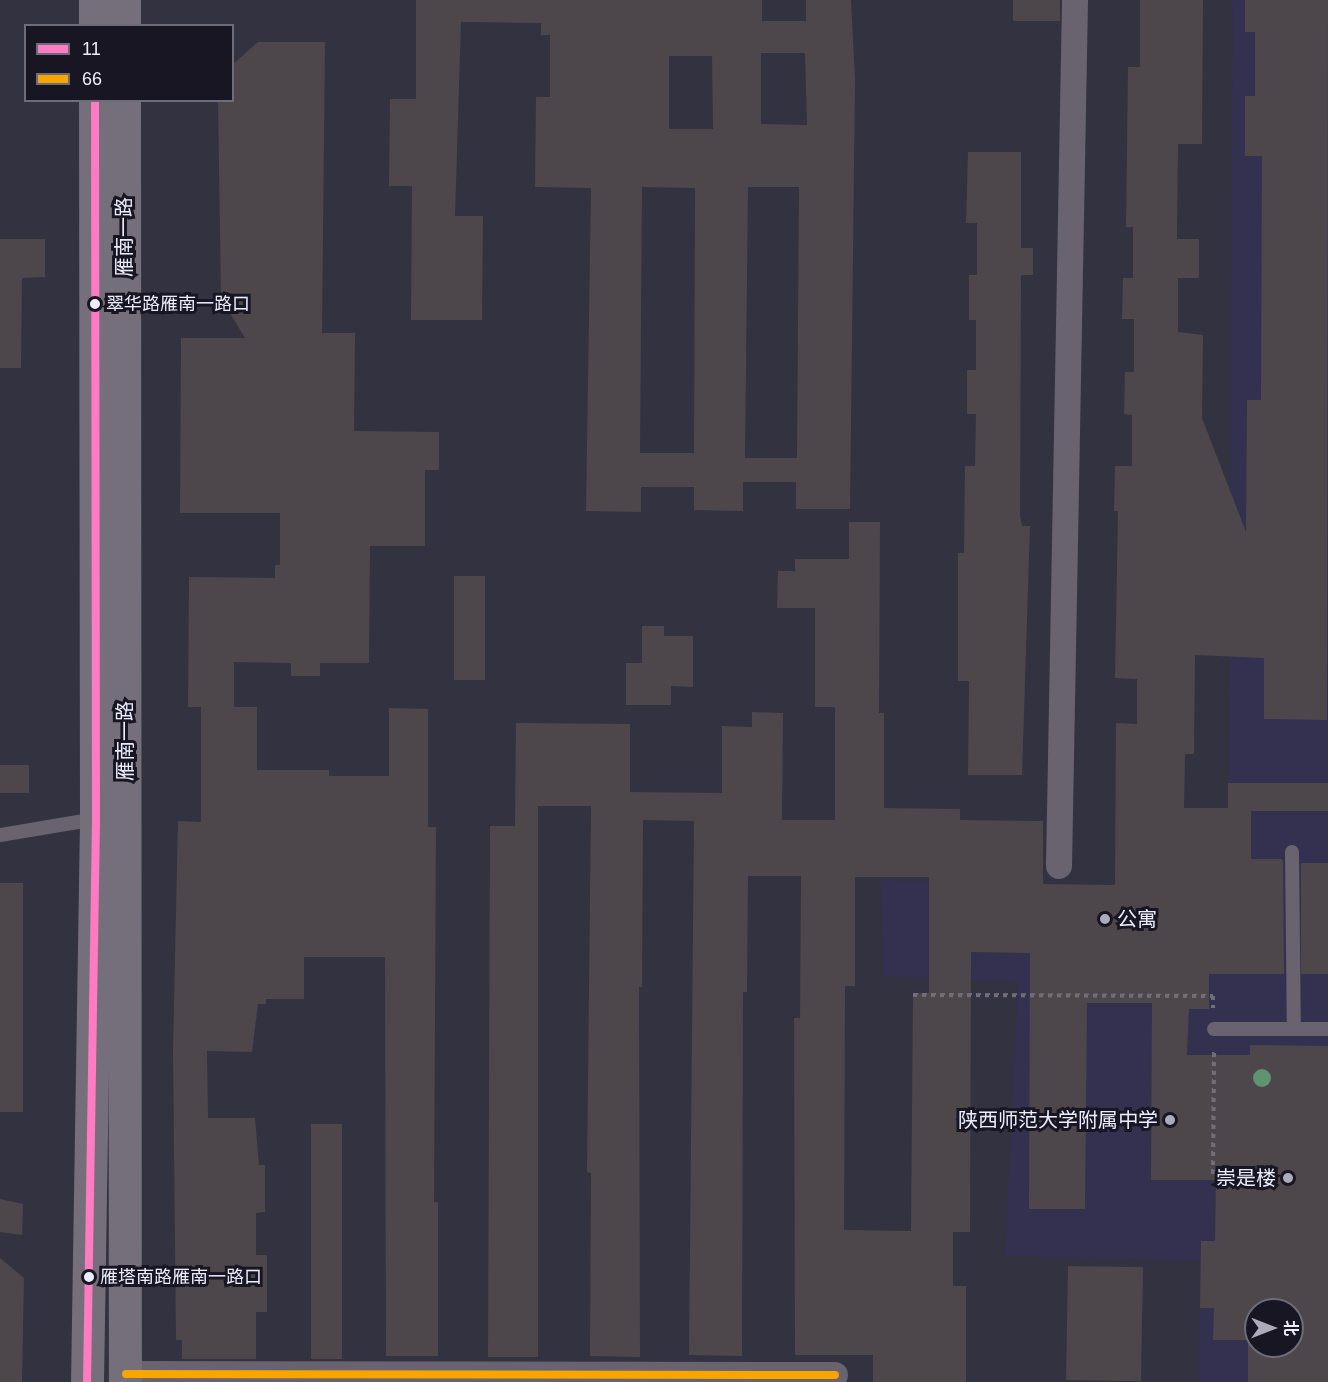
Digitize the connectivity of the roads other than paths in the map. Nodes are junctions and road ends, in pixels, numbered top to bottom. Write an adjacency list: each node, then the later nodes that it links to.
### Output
1 (95, 0): 4 (main road)
2 (124, 0): 5 (main road)
3 (1075, 0): 11 (street)
4 (95, 24)
5 (124, 24)
6 (95, 102): 8 (main road, 雁南一路)
7 (124, 102): 16 (main road, 雁南一路)
8 (96, 819): 9 (lane); 17 (main road, 雁南一路)
9 (0, 835)
10 (1292, 852): 13 (lane)
11 (1059, 866)
12 (1214, 1029): 13 (lane)
13 (1294, 1029): 14 (lane)
14 (1328, 1029)
15 (836, 1375): 16 (street)
16 (125, 1378)
17 (87, 1382)

